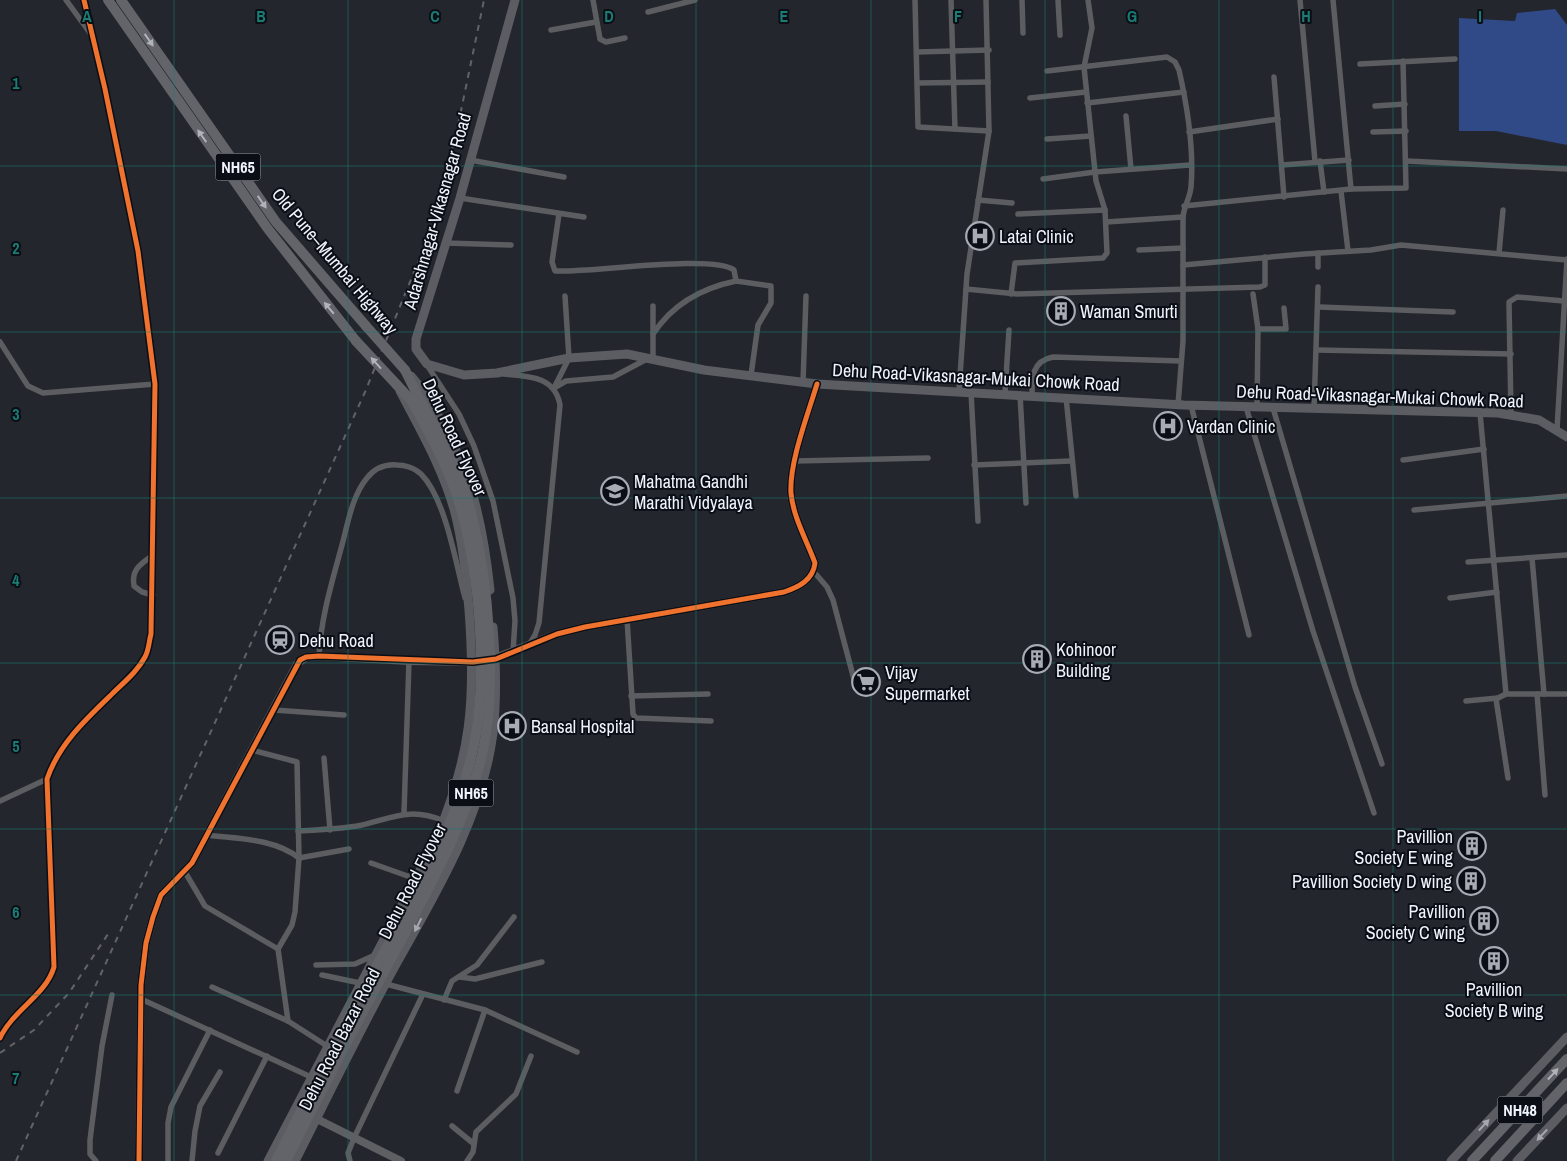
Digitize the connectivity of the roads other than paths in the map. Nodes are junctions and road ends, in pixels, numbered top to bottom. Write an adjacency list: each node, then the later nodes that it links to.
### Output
1 (66, 0): 21 (street)
2 (84, 0): 21 (street)
3 (108, 0): 103 (highway, Old Pune–Mumbai Highway / NH65, one-way to 3)
4 (121, 0): 111 (highway, Old Pune–Mumbai Highway / NH65, one-way to 111, bridge)
5 (515, 0): 50 (main road, Adarshnagar-Vikasnagar Road)
6 (593, 0): 17 (street)
7 (695, 0): 16 (street)
8 (915, 0): 24 (street)
9 (951, 0): 25 (street)
10 (986, 0): 23 (street)
11 (1022, 0): 19 (street)
12 (1058, 0): 20 (street)
13 (1088, 0): 29 (street)
14 (1300, 0): 52 (street)
15 (1332, 0): 51 (street)
16 (648, 12)
17 (596, 22): 18 (street); 22 (street)
18 (551, 30)
19 (1023, 33)
20 (1060, 35)
21 (93, 37): 115 (street)
22 (625, 38)
23 (989, 50): 25 (street); 33 (street)
24 (917, 52): 25 (street); 34 (street)
25 (952, 52): 32 (street)
26 (1455, 59): 27 (street)
27 (1403, 61): 28 (street); 39 (street)
28 (1360, 64)
29 (1084, 67): 30 (street); 35 (street); 36 (street)
30 (1047, 71)
31 (1274, 77): 42 (street)
32 (954, 82): 33 (street); 34 (street); 43 (street)
33 (988, 82): 45 (street)
34 (918, 83): 43 (street)
35 (1086, 92): 37 (street); 38 (street)
36 (1184, 92): 38 (street); 46 (street)
37 (1030, 98)
38 (1087, 103): 48 (street)
39 (1405, 104): 40 (street); 44 (street)
40 (1375, 106)
41 (1126, 116): 56 (street)
42 (1278, 119): 46 (street); 55 (street)
43 (955, 129): 45 (street)
44 (1406, 130): 47 (street); 53 (street)
45 (989, 131): 66 (street)
46 (1189, 132): 54 (street)
47 (1374, 132)
48 (1091, 136): 49 (street); 58 (street)
49 (1047, 139)
50 (470, 160): 59 (street); 65 (main road, Adarshnagar-Vikasnagar Road)
51 (1349, 160): 52 (street); 61 (street)
52 (1318, 161): 55 (street); 63 (street)
53 (1408, 161): 57 (street); 61 (street)
54 (1190, 165): 56 (street); 68 (street)
55 (1282, 165): 64 (street)
56 (1131, 169): 58 (street)
57 (1567, 169)
58 (1095, 172): 60 (street); 69 (street)
59 (564, 177)
60 (1042, 179)
61 (1352, 189): 62 (street)
62 (1342, 190): 63 (street); 80 (street)
63 (1324, 192): 64 (street)
64 (1284, 197): 68 (street)
65 (460, 198): 71 (street); 76 (main road, Adarshnagar-Vikasnagar Road)
66 (978, 200): 67 (street); 89 (street)
67 (1012, 203)
68 (1184, 206): 74 (street)
69 (1106, 210): 72 (street); 75 (street)
70 (1503, 210): 82 (street)
71 (559, 214): 73 (street); 87 (street)
72 (1018, 214)
73 (584, 217)
74 (1183, 217): 75 (street); 78 (street)
75 (1106, 222): 91 (street)
76 (446, 243): 77 (street); 110 (main road, Adarshnagar-Vikasnagar Road)
77 (511, 245)
78 (1183, 248): 79 (street); 85 (street)
79 (1139, 250)
80 (1348, 251): 81 (street); 82 (street)
81 (1318, 253): 83 (street); 86 (street)
82 (1499, 253): 84 (street)
83 (1265, 257): 85 (street); 90 (street)
84 (1567, 259): 95 (street)
85 (1184, 265): 90 (street)
86 (1318, 267)
87 (736, 281): 102 (street); 113 (street)
88 (1318, 288): 97 (street)
89 (966, 289): 91 (street); 119 (street)
90 (1183, 290): 91 (street); 109 (street)
91 (1011, 294)
92 (1253, 294): 100 (street)
93 (565, 296): 107 (street)
94 (806, 296): 114 (street)
95 (1564, 301): 106 (street); 134 (street)
96 (654, 306): 102 (street)
97 (1319, 306): 99 (street); 105 (street)
98 (1284, 308): 100 (street)
99 (1453, 312)
100 (1258, 329): 129 (street)
101 (1009, 330): 121 (street)
102 (653, 334): 108 (street)
103 (356, 341): 117 (highway, Dehu Road Flyover, one-way to 103, bridge)
104 (0, 342): 115 (street)
105 (1317, 350): 106 (street); 131 (street)
106 (1511, 354): 133 (street)
107 (569, 358): 108 (main road); 112 (main road); 118 (street)
108 (650, 360): 113 (main road); 118 (street)
109 (1181, 361): 123 (street); 126 (street)
110 (427, 364): 112 (main road); 162 (street)
111 (405, 370): 124 (highway, Dehu Road Flyover / NH65); 164 (main road, Dehu Road Bazar Road)
112 (497, 373): 118 (street)
113 (751, 375): 114 (main road)
114 (803, 382): 116 (main road)
115 (155, 384): 149 (street)
116 (817, 384): 119 (main road, Dehu Road-Vikasnagar-Mukai Chowk Road); 140 (street, Dehu Road-Vikasnagar-Mukai Chowk Road)
117 (397, 385): 124 (highway, Dehu Road Flyover / NH65); 158 (main road, Dehu Road Bazar Road)
118 (554, 388): 161 (street)
119 (959, 391): 120 (main road, Dehu Road-Vikasnagar-Mukai Chowk Road)
120 (971, 392): 121 (main road, Dehu Road-Vikasnagar-Mukai Chowk Road); 142 (street)
121 (1005, 393): 122 (main road, Dehu Road-Vikasnagar-Mukai Chowk Road)
122 (1020, 394): 123 (main road, Dehu Road-Vikasnagar-Mukai Chowk Road); 141 (street)
123 (1032, 395): 125 (main road, Dehu Road-Vikasnagar-Mukai Chowk Road)
124 (415, 398): 237 (highway, Dehu Road Flyover / NH65, bridge); 238 (highway, Dehu Road Flyover / NH65, bridge)
125 (1066, 398): 126 (main road, Dehu Road-Vikasnagar-Mukai Chowk Road); 138 (street)
126 (1178, 405): 127 (main road, Dehu Road-Vikasnagar-Mukai Chowk Road)
127 (1191, 405): 128 (main road, Dehu Road-Vikasnagar-Mukai Chowk Road); 160 (street)
128 (1246, 407): 129 (main road, Dehu Road-Vikasnagar-Mukai Chowk Road); 187 (street)
129 (1257, 407): 130 (main road, Dehu Road-Vikasnagar-Mukai Chowk Road)
130 (1273, 408): 131 (main road, Dehu Road-Vikasnagar-Mukai Chowk Road); 181 (street)
131 (1314, 408): 132 (main road, Dehu Road-Vikasnagar-Mukai Chowk Road)
132 (1480, 413): 133 (main road, Dehu Road-Vikasnagar-Mukai Chowk Road); 136 (street)
133 (1511, 415): 134 (main road, Dehu Road-Vikasnagar-Mukai Chowk Road)
134 (1557, 430): 135 (main road, Dehu Road-Vikasnagar-Mukai Chowk Road)
135 (1567, 437)
136 (1484, 448): 139 (street); 145 (street)
137 (928, 458): 140 (street)
138 (1071, 460): 141 (street); 143 (street)
139 (1403, 460)
140 (795, 461): 154 (street, Dehu Road-Vikasnagar-Mukai Chowk Road)
141 (1023, 462): 142 (street); 146 (street)
142 (974, 464): 148 (street)
143 (1076, 496)
144 (1567, 496): 145 (street)
145 (1490, 502): 147 (street); 152 (street)
146 (1026, 503)
147 (1414, 510)
148 (978, 521)
149 (153, 555): 156 (street); 156 (street)
150 (1567, 556): 151 (street)
151 (1532, 558): 152 (street); 171 (street)
152 (1495, 561): 153 (street); 155 (street)
153 (1468, 562)
154 (814, 572): 159 (street); 167 (street)
155 (1497, 592): 157 (street); 169 (street)
156 (153, 595): 183 (street)
157 (1450, 598)
158 (469, 615): 163 (street); 166 (main road, Dehu Road Bazar Road)
159 (627, 620): 161 (street); 173 (street)
160 (1249, 635)
161 (529, 645): 162 (street)
162 (513, 652): 164 (street)
163 (319, 656): 165 (street); 176 (street)
164 (496, 660): 166 (street); 205 (main road, Dehu Road Bazar Road, one-way to 205)
165 (410, 661): 166 (street); 186 (street)
166 (473, 662): 188 (main road, Dehu Road Bazar Road)
167 (856, 687)
168 (708, 694): 173 (street)
169 (1506, 694): 170 (street); 174 (street)
170 (1537, 694): 171 (street); 184 (street)
171 (1544, 694): 172 (street)
172 (1567, 694)
173 (631, 696): 178 (street)
174 (1498, 698): 175 (street); 182 (street)
175 (1466, 701)
176 (274, 710): 177 (street); 179 (street)
177 (344, 715)
178 (711, 720)
179 (252, 750): 190 (street); 191 (street)
180 (324, 758): 189 (street)
181 (1382, 764)
182 (1508, 778)
183 (47, 779): 185 (street); 215 (street)
184 (1545, 795)
185 (0, 801)
186 (404, 813): 188 (street); 189 (street)
187 (1374, 813)
188 (444, 820): 196 (main road, Dehu Road Bazar Road)
189 (330, 830): 190 (street)
190 (298, 831): 193 (street)
191 (207, 835): 193 (street); 195 (street)
192 (349, 849): 193 (street)
193 (299, 858): 198 (street)
194 (371, 863): 196 (street)
195 (185, 872): 198 (street); 209 (street)
196 (416, 879): 199 (main road, Dehu Road Bazar Road)
197 (514, 917): 203 (street)
198 (278, 949): 212 (street)
199 (376, 955): 201 (street); 204 (main road, Dehu Road Bazar Road)
200 (542, 962): 203 (street)
201 (316, 965)
202 (322, 975): 204 (street)
203 (460, 977): 210 (street)
204 (360, 983): 216 (main road, Dehu Road Bazar Road)
205 (386, 984): 207 (street); 227 (main road, Dehu Road Bazar Road)
206 (212, 987): 212 (street)
207 (423, 994): 210 (street); 229 (street)
208 (112, 996): 232 (street)
209 (141, 1000): 213 (street); 233 (street)
210 (444, 1000): 211 (street)
211 (485, 1010): 217 (street); 224 (street)
212 (288, 1022): 216 (street)
213 (210, 1030): 218 (street); 234 (street)
214 (1567, 1037): 243 (main road, one-way to 214)
215 (0, 1038)
216 (327, 1046): 222 (main road, Dehu Road Bazar Road)
217 (578, 1052)
218 (267, 1056): 222 (street); 231 (street)
219 (531, 1056): 230 (street)
220 (1567, 1059): 244 (highway, NH48, one-way to 220)
221 (220, 1072): 235 (street)
222 (311, 1077): 226 (main road, Dehu Road Bazar Road)
223 (1567, 1084): 245 (highway, NH48)
224 (458, 1091)
225 (1567, 1108): 246 (main road, one-way to 246)
226 (294, 1109): 227 (street); 236 (main road, Dehu Road Bazar Road)
227 (316, 1118): 229 (street); 239 (main road, Dehu Road Bazar Road)
228 (452, 1126): 230 (street)
229 (354, 1138): 240 (street); 241 (street)
230 (474, 1144): 242 (street)
231 (218, 1154)
232 (93, 1160)
233 (139, 1161)
234 (168, 1161)
235 (192, 1161)
236 (268, 1161)
237 (276, 1161)
238 (286, 1161)
239 (295, 1161)
240 (350, 1161)
241 (401, 1161)
242 (467, 1161)
243 (1451, 1161)
244 (1472, 1161)
245 (1495, 1161)
246 (1517, 1161)

